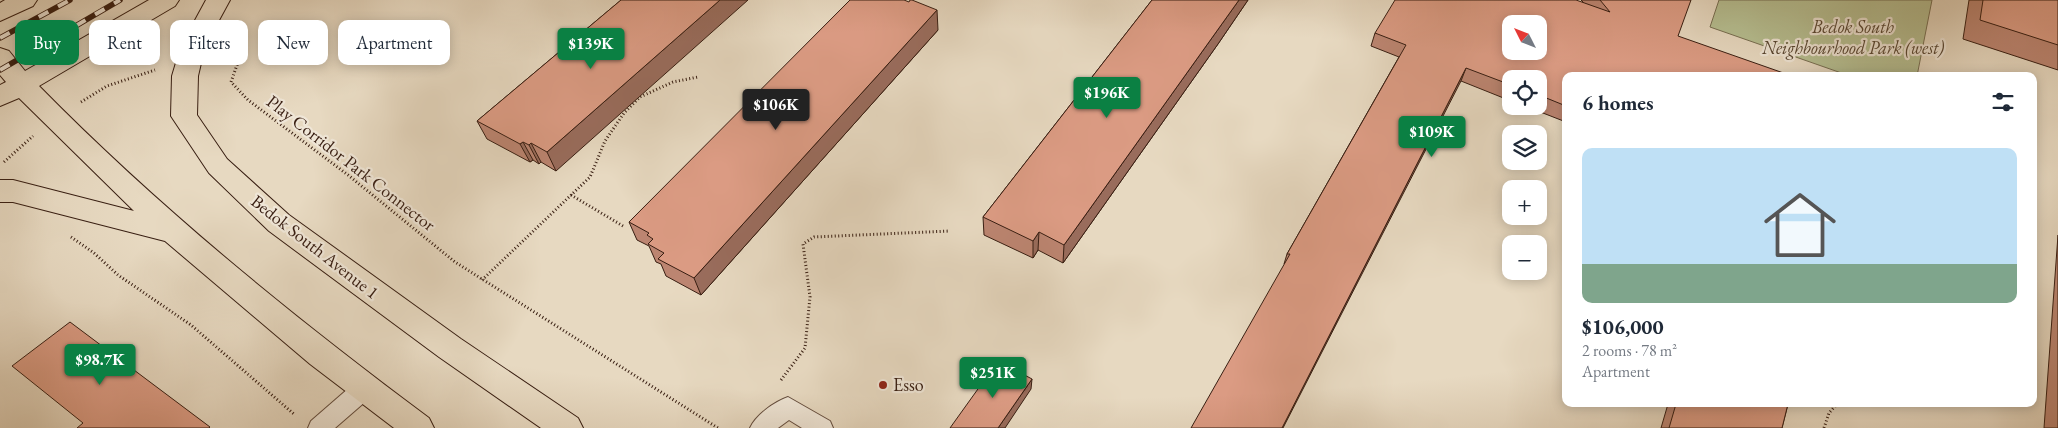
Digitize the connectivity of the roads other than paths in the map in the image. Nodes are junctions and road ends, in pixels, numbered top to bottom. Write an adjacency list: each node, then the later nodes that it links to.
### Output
1 (26, 0): 4 (main road)
2 (168, 0): 6 (main road)
3 (218, 0): 12 (main road, Bedok South Avenue 1)
4 (0, 13)
5 (0, 57): 6 (main road)
6 (11, 91): 8 (main road)
7 (0, 191): 8 (main road)
8 (174, 232): 9 (main road)
9 (365, 388): 10 (lane); 11 (main road)
10 (320, 428)
11 (418, 428)
12 (567, 428)
13 (761, 428): 14 (lane)
14 (822, 428)

